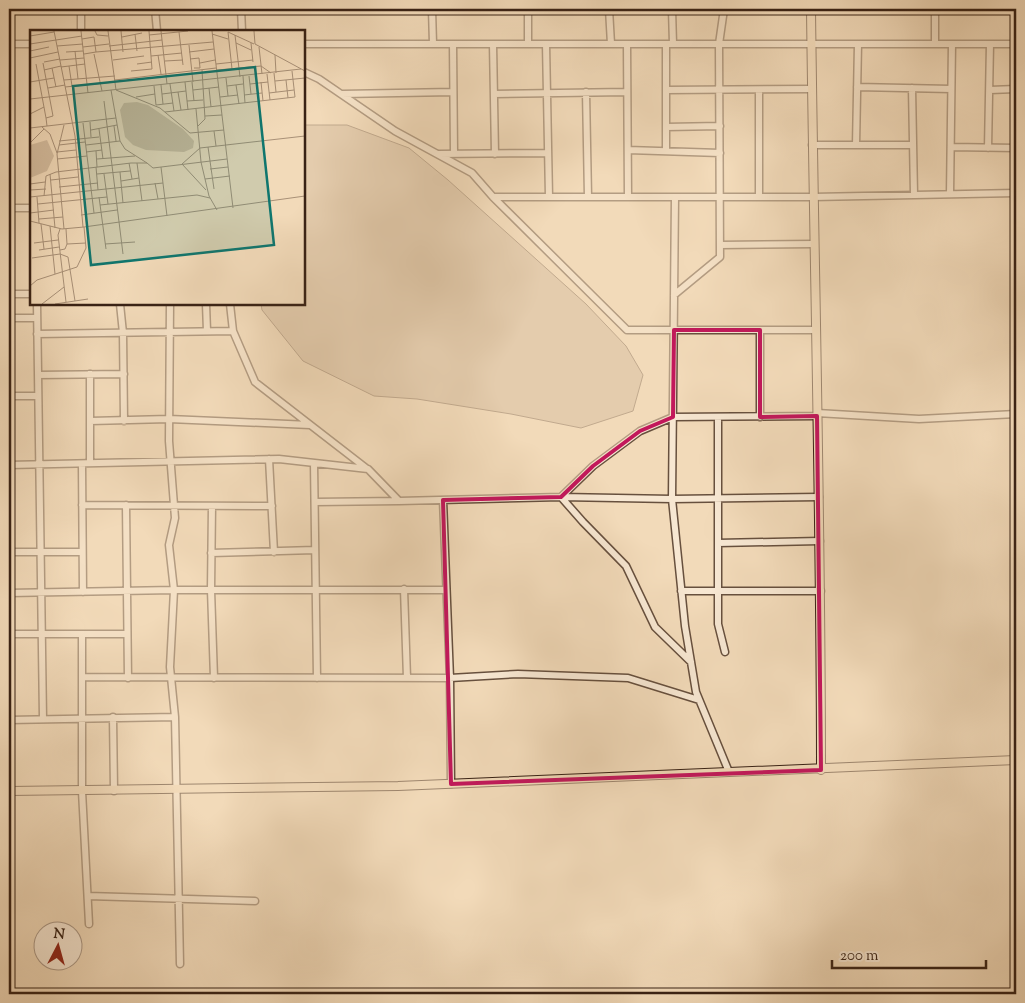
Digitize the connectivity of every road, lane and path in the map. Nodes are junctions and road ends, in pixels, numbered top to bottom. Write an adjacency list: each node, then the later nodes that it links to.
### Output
1 (81, 9): 11 (street)
2 (155, 9): 12 (street)
3 (241, 9): 13 (street)
4 (432, 9): 17 (street)
5 (528, 9): 20 (street)
6 (610, 9): 22 (street)
7 (672, 9): 24 (street)
8 (724, 9): 25 (street)
9 (811, 9): 26 (main road)
10 (935, 9): 28 (street)
11 (81, 30)
12 (157, 30)
13 (242, 30)
14 (9, 44): 15 (street)
15 (30, 44)
16 (305, 44): 17 (street)
17 (433, 44): 18 (street)
18 (453, 44): 19 (street); 42 (street)
19 (493, 44): 20 (street); 47 (street)
20 (528, 44): 21 (street)
21 (546, 44): 22 (street); 45 (street)
22 (611, 44): 23 (street)
23 (627, 44): 24 (street); 44 (street)
24 (669, 44): 25 (street); 38 (street)
25 (719, 44): 26 (street); 39 (street)
26 (811, 44): 27 (street); 35 (main road)
27 (858, 44): 28 (street); 33 (street)
28 (935, 44): 29 (street)
29 (952, 44): 30 (street); 36 (street)
30 (990, 44): 31 (street); 41 (street)
31 (1016, 44)
32 (305, 72): 46 (street)
33 (857, 87): 34 (street); 51 (street)
34 (912, 88): 36 (street); 52 (street)
35 (812, 89): 40 (street); 50 (main road)
36 (952, 89): 53 (street)
37 (1016, 89): 41 (street)
38 (666, 90): 39 (street); 49 (street)
39 (720, 90): 40 (street); 48 (street)
40 (759, 90): 72 (street)
41 (990, 90): 54 (street)
42 (453, 92): 46 (street); 61 (street)
43 (586, 92): 44 (street); 45 (street); 68 (street)
44 (627, 92): 56 (street)
45 (547, 93): 47 (street); 58 (street)
46 (341, 94): 60 (street)
47 (494, 94): 62 (street)
48 (720, 126): 49 (street); 59 (street)
49 (666, 127): 57 (street)
50 (812, 145): 51 (street); 73 (main road)
51 (856, 145): 52 (street)
52 (913, 145): 65 (street)
53 (951, 147): 54 (street); 64 (street)
54 (988, 148): 55 (street)
55 (1016, 148)
56 (628, 150): 57 (street); 69 (street)
57 (666, 151): 59 (street)
58 (548, 153): 62 (street); 67 (street)
59 (720, 153): 71 (street)
60 (438, 154): 61 (street); 66 (street)
61 (454, 154): 62 (street)
62 (495, 154)
63 (1016, 193): 64 (street)
64 (950, 194): 65 (street)
65 (914, 195): 73 (street)
66 (493, 196): 67 (street); 88 (street)
67 (549, 196): 68 (street)
68 (588, 197): 69 (street)
69 (628, 197): 70 (street)
70 (675, 197): 71 (street); 80 (street)
71 (720, 197): 72 (street); 77 (street)
72 (759, 197): 73 (street)
73 (813, 197): 76 (main road)
74 (9, 208): 75 (street)
75 (30, 208)
76 (814, 244): 77 (street); 90 (main road)
77 (720, 245): 80 (street)
78 (9, 294): 79 (street)
79 (30, 294)
80 (674, 295): 88 (street)
81 (37, 305): 87 (street)
82 (120, 305): 94 (street)
83 (170, 305): 93 (street)
84 (206, 305): 91 (street)
85 (230, 305): 92 (street)
86 (9, 318): 87 (street)
87 (37, 318): 95 (street)
88 (674, 330): 89 (street); 103 (street)
89 (760, 330): 90 (street); 105 (street)
90 (815, 330): 102 (main road)
91 (207, 331): 92 (street); 93 (street)
92 (233, 331): 109 (street)
93 (170, 332): 94 (street); 106 (street)
94 (123, 333): 95 (street); 97 (street)
95 (37, 334): 98 (street)
96 (90, 374): 97 (street); 98 (street); 108 (street)
97 (124, 374): 107 (street)
98 (38, 375): 100 (street)
99 (9, 396): 100 (street)
100 (38, 396): 114 (street)
101 (1016, 414): 102 (street)
102 (817, 415): 105 (street); 119 (main road)
103 (673, 417): 104 (street); 118 (street); 120 (street)
104 (718, 417): 105 (street); 121 (street)
105 (760, 417)
106 (169, 419): 107 (street); 109 (street); 111 (street)
107 (124, 420): 108 (street)
108 (90, 421): 112 (street)
109 (311, 425): 117 (street)
110 (269, 459): 111 (street); 113 (street); 129 (street)
111 (170, 462): 112 (street); 127 (street)
112 (90, 463): 115 (street)
113 (314, 463): 117 (street); 124 (street)
114 (39, 464): 115 (street); 116 (street); 134 (street)
115 (82, 464): 125 (street)
116 (9, 465)
117 (368, 469): 123 (street)
118 (561, 497): 120 (street); 122 (street); 155 (street)
119 (819, 497): 121 (street); 130 (main road)
120 (672, 499): 121 (street); 143 (street)
121 (718, 499): 131 (street)
122 (443, 500): 123 (street); 142 (street)
123 (399, 501): 124 (street)
124 (315, 502): 132 (street)
125 (82, 505): 126 (street); 135 (street)
126 (126, 505): 127 (street); 147 (street)
127 (174, 506): 128 (street); 140 (street)
128 (212, 506): 129 (street); 137 (street)
129 (272, 506): 136 (street)
130 (820, 541): 131 (street); 145 (main road)
131 (718, 543): 144 (street)
132 (316, 550): 136 (street); 138 (street)
133 (9, 552): 134 (street)
134 (41, 552): 135 (street); 149 (street)
135 (82, 552): 146 (street)
136 (274, 552): 137 (street)
137 (211, 553): 141 (street)
138 (316, 589): 139 (street); 141 (street); 160 (street)
139 (404, 589): 142 (street); 161 (street)
140 (174, 590): 141 (street); 147 (street); 158 (street)
141 (211, 590): 159 (street)
142 (446, 590): 162 (street)
143 (681, 591): 144 (street); 155 (street)
144 (718, 591): 145 (street); 154 (street)
145 (821, 591): 170 (main road)
146 (82, 592): 147 (street); 149 (street)
147 (127, 592): 153 (street)
148 (9, 593): 149 (street)
149 (42, 593): 151 (street)
150 (9, 634): 151 (street)
151 (42, 634): 152 (street); 165 (street)
152 (82, 634): 153 (street); 156 (street)
153 (127, 634): 157 (street)
154 (726, 652)
155 (691, 662): 163 (street)
156 (82, 677): 157 (street); 166 (street)
157 (128, 678): 158 (street)
158 (172, 678): 159 (street); 164 (street)
159 (214, 678): 160 (street)
160 (317, 678): 161 (street)
161 (407, 678): 162 (street)
162 (450, 678): 163 (street); 172 (street)
163 (699, 700): 171 (street)
164 (175, 717): 167 (street); 174 (street)
165 (42, 718): 166 (street); 168 (street)
166 (82, 718): 167 (street); 176 (street)
167 (112, 718): 173 (street)
168 (9, 720)
169 (1016, 760): 170 (main road)
170 (820, 770): 171 (main road)
171 (729, 772): 172 (main road)
172 (451, 784): 174 (main road)
173 (114, 790): 174 (main road); 176 (main road)
174 (176, 790): 178 (street)
175 (9, 791): 176 (main road)
176 (82, 791): 177 (street)
177 (88, 896): 178 (street); 180 (street)
178 (179, 899): 179 (street); 181 (street)
179 (255, 901)
180 (89, 924)
181 (180, 964)

